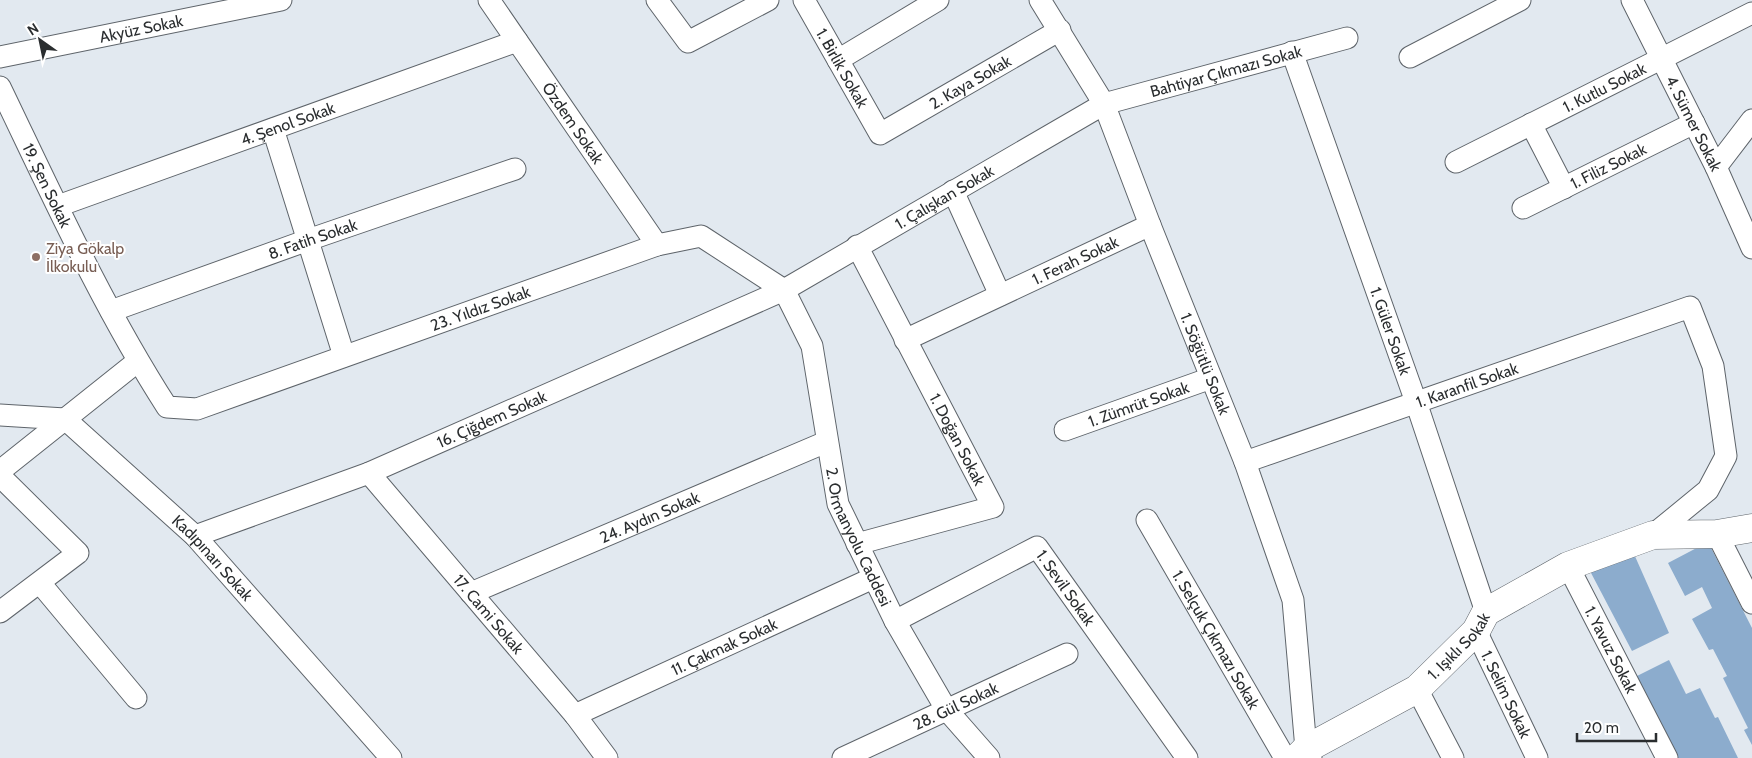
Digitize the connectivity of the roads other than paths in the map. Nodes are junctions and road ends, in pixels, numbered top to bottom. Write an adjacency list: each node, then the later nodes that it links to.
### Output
1 (281, 0): 15 (street, Akyüz Sokak)
2 (489, 0): 13 (street, Özdem Sokak)
3 (657, 0): 4 (street)
4 (768, 0)
5 (804, 0): 18 (street, 1. Birlik Sokak)
6 (938, 0): 18 (street)
7 (1520, 0): 16 (street)
8 (1632, 0): 17 (street, 4. Sümer Sokak)
9 (1049, 3): 11 (street, 1. Söğütlü Sokak)
10 (1752, 13): 17 (street, 1. Kutlu Sokak)
11 (1060, 30): 20 (street, 1. Söğütlü Sokak); 25 (street, 2. Kaya Sokak)
12 (1347, 38): 14 (street, Bahtiyar Çıkmazı Sokak)
13 (517, 41): 24 (street, 4. Şenol Sokak); 35 (street, Özdem Sokak)
14 (1292, 52): 20 (street, Bahtiyar Çıkmazı Sokak); 46 (street, 1. Güler Sokak)
15 (0, 57)
16 (1410, 57)
17 (1662, 59): 22 (street, 4. Sümer Sokak); 23 (street, 1. Kutlu Sokak)
18 (838, 60): 25 (street, 1. Birlik Sokak)
19 (0, 87): 31 (street, 19. Şen Sokak)
20 (1104, 104): 30 (street, 1. Çalışkan Sokak); 33 (street, 1. Söğütlü Sokak)
21 (1752, 120): 27 (street)
22 (1694, 123): 27 (street, 4. Sümer Sokak); 29 (street, 1. Filiz Sokak)
23 (1531, 124): 26 (street, 1. Kutlu Sokak); 29 (street)
24 (273, 129): 31 (street, 4. Şenol Sokak); 34 (street)
25 (880, 134)
26 (1456, 162)
27 (1716, 167): 37 (street, 4. Sümer Sokak)
28 (515, 169): 34 (street, 8. Fatih Sokak)
29 (1564, 188): 32 (street, 1. Filiz Sokak)
30 (952, 191): 36 (street, 1. Çalışkan Sokak); 39 (street)
31 (58, 206): 41 (street, 19. Şen Sokak)
32 (1523, 208)
33 (1150, 225): 39 (street, 1. Ferah Sokak); 45 (street, 1. Söğütlü Sokak)
34 (308, 240): 41 (street, 8. Fatih Sokak); 43 (street)
35 (657, 245): 38 (street, 23. Yıldız Sokak); 43 (street, 23. Yıldız Sokak)
36 (857, 246): 38 (street, 1. Çalışkan Sokak); 42 (street, 1. Doğan Sokak)
37 (1752, 248)
38 (784, 290): 51 (street, 2. Ormanyolu Caddesi); 54 (street, 16. Çiğdem Sokak)
39 (1000, 295): 42 (street, 1. Ferah Sokak)
40 (1690, 307): 46 (street, 1. Karanfil Sokak); 59 (street, 1. Işıklı Sokak)
41 (111, 312): 44 (street, 19. Şen Sokak)
42 (905, 340): 61 (street, 1. Doğan Sokak)
43 (344, 356): 47 (street, 23. Yıldız Sokak)
44 (138, 361): 47 (street, 19. Şen Sokak); 49 (street)
45 (1211, 378): 50 (street, 1. Zümrüt Sokak); 52 (street, 1. Söğütlü Sokak)
46 (1416, 402): 52 (street, 1. Karanfil Sokak); 68 (street, 1. Güler Sokak)
47 (167, 407)
48 (0, 415): 49 (street)
49 (66, 419): 53 (street); 60 (street, Kadıpınarı Sokak)
50 (1065, 430)
51 (826, 442): 61 (street, 2. Ormanyolu Caddesi); 65 (street, 24. Aydın Sokak)
52 (1245, 462): 75 (street, 1. Söğütlü Sokak)
53 (0, 471)
54 (368, 473): 60 (street, 16. Çiğdem Sokak); 65 (street, 17. Cami Sokak)
55 (0, 476): 64 (street)
56 (1147, 520): 75 (street, 1. Selçuk Çıkmazı Sokak)
57 (1752, 528): 58 (street, 1. Işıklı Sokak)
58 (1717, 534): 59 (street, 1. Işıklı Sokak); 66 (street)
59 (1653, 535): 62 (street, 1. Işıklı Sokak)
60 (195, 536): 76 (street, Kadıpınarı Sokak)
61 (857, 544): 63 (street, 2. Ormanyolu Caddesi)
62 (1568, 566): 68 (street, 1. Işıklı Sokak); 83 (street, 1. Yavuz Sokak)
63 (873, 578): 69 (street, 2. Ormanyolu Caddesi); 74 (street, 11. Çakmak Sokak)
64 (40, 582): 67 (street); 72 (street)
65 (471, 593): 74 (street, 17. Cami Sokak)
66 (1752, 603)
67 (0, 612)
68 (1481, 621): 71 (street, 1. Işıklı Sokak); 82 (street, 1. Selim Sokak)
69 (896, 622): 73 (street, 2. Ormanyolu Caddesi); 80 (street, 1. Sevil Sokak)
70 (1067, 654): 73 (street, 28. Gül Sokak)
71 (1418, 689): 75 (street, 1. Işıklı Sokak); 81 (street)
72 (136, 698)
73 (946, 710): 78 (street, 28. Gül Sokak); 79 (street, 2. Ormanyolu Caddesi)
74 (575, 715): 77 (street, 17. Cami Sokak)
75 (1300, 756)
76 (390, 758)
77 (606, 758)
78 (843, 758)
79 (990, 758)
80 (1187, 758)
81 (1452, 758)
82 (1537, 758)
83 (1667, 758)

